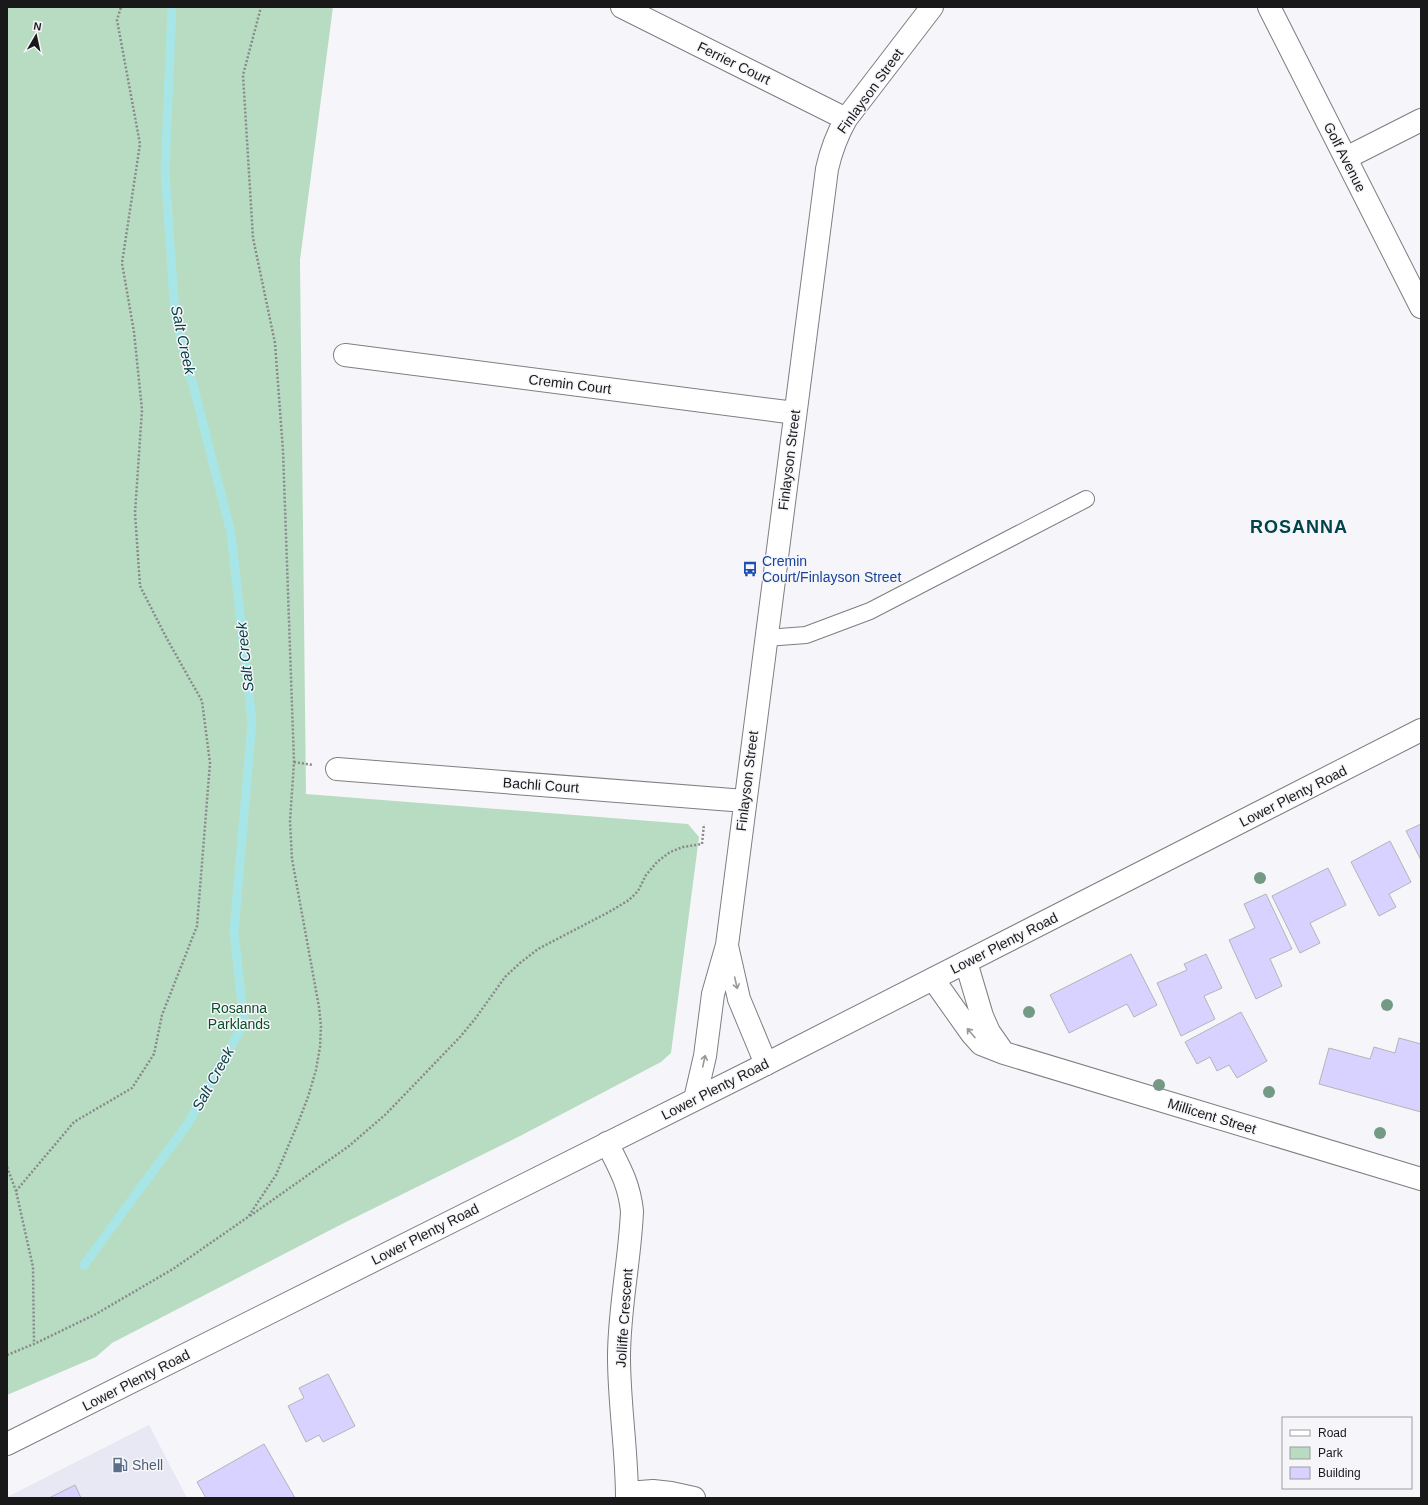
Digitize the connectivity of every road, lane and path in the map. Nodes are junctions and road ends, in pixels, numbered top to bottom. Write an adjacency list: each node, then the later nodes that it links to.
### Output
1 (121, 7): 27 (path)
2 (261, 7): 28 (path)
3 (622, 7): 6 (street, Ferrier Court)
4 (932, 7): 6 (street, Finlayson Street)
5 (1269, 7): 8 (street, Golf Avenue)
6 (846, 119): 11 (street, Finlayson Street)
7 (1421, 120): 8 (street)
8 (1346, 158): 9 (street, Golf Avenue)
9 (1421, 307)
10 (345, 355): 11 (street, Cremin Court)
11 (795, 413): 13 (street, Finlayson Street)
12 (1086, 499): 13 (lane)
13 (766, 638): 16 (street, Finlayson Street)
14 (1421, 730): 19 (street, Lower Plenty Road)
15 (337, 769): 16 (street, Bachli Court)
16 (745, 801): 18 (street, Finlayson Street)
17 (702, 844): 28 (path)
18 (727, 945): 22 (street, Finlayson Street, one-way to 22); 23 (street, Finlayson Street, one-way to 18)
19 (966, 962): 20 (street, Lower Plenty Road); 21 (street)
20 (933, 979): 21 (street, Millicent Street, one-way to 20); 22 (street, Lower Plenty Road)
21 (1004, 1053): 26 (street, Millicent Street)
22 (766, 1064): 23 (street, Lower Plenty Road)
23 (696, 1099): 24 (street, Lower Plenty Road)
24 (607, 1143): 31 (street, Lower Plenty Road); 32 (street, Jolliffe Crescent)
25 (7, 1167): 27 (path)
26 (1421, 1179)
27 (16, 1191): 29 (path)
28 (248, 1218): 29 (path)
29 (34, 1344): 30 (path)
30 (7, 1354)
31 (7, 1444)
32 (627, 1496): 33 (street)
33 (694, 1498)

